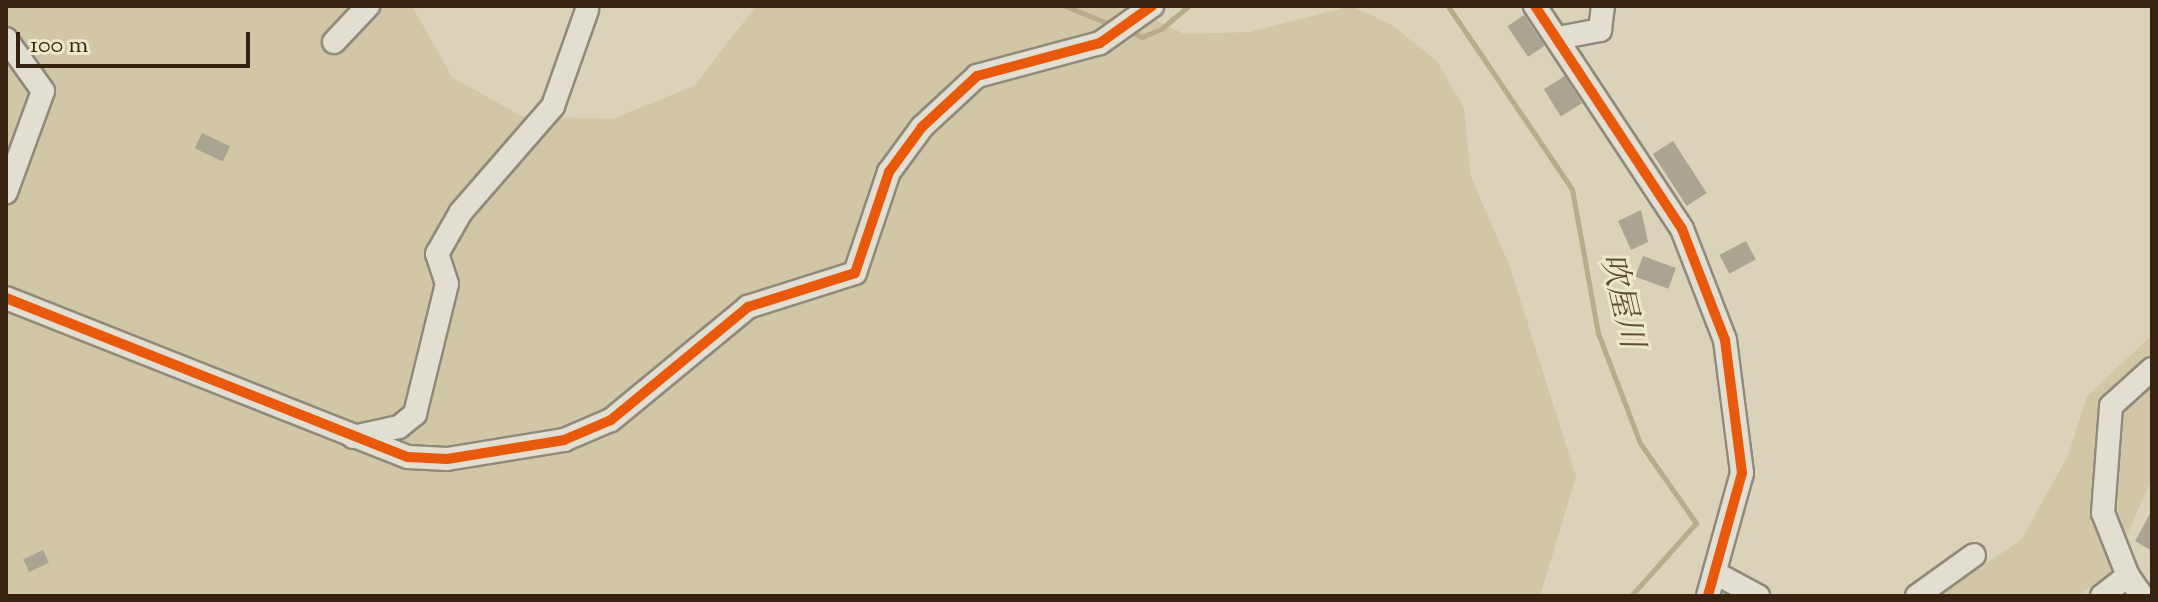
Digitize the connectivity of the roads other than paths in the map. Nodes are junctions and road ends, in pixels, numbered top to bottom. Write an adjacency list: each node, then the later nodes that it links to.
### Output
1 (368, 6): 8 (street)
2 (1152, 6): 12 (street)
3 (1535, 6): 6 (street)
4 (1603, 6): 6 (street)
5 (587, 10): 12 (street)
6 (1558, 38): 14 (street)
7 (6, 39): 9 (street)
8 (334, 42)
9 (6, 192)
10 (6, 298): 12 (street)
11 (2152, 369): 15 (street)
12 (351, 438)
13 (1974, 555): 18 (street)
14 (1715, 573): 16 (street); 17 (street)
15 (2128, 576): 19 (street); 20 (street)
16 (1708, 596)
17 (1758, 596)
18 (1917, 596)
19 (2102, 596)
20 (2142, 596)

